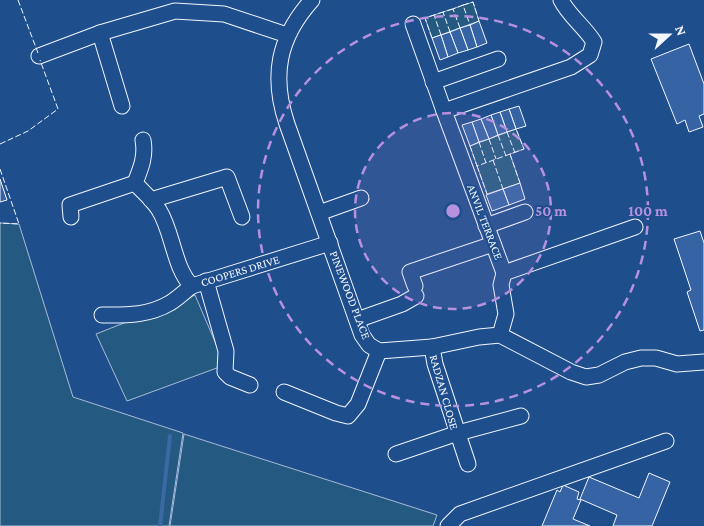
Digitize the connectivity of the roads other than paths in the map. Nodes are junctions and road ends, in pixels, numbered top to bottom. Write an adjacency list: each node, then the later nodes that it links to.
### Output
1 (312, 0): 5 (street, PINEWOOD PLACE)
2 (561, 0): 10 (street)
3 (413, 24): 8 (street, ANVIL TERRACE)
4 (100, 33): 5 (street); 6 (street); 9 (street)
5 (287, 35): 16 (street, PINEWOOD PLACE)
6 (39, 56)
7 (498, 59): 8 (street)
8 (433, 82): 10 (street, ANVIL TERRACE)
9 (122, 106)
10 (444, 111): 19 (street, ANVIL TERRACE)
11 (143, 140): 12 (street)
12 (135, 183): 14 (street, COOPERS DRIVE); 17 (street)
13 (361, 198): 16 (street)
14 (151, 200): 18 (street); 24 (street, COOPERS DRIVE)
15 (525, 212): 19 (street)
16 (319, 213): 21 (street, PINEWOOD PLACE)
17 (71, 217)
18 (242, 217)
19 (486, 226): 22 (street, ANVIL TERRACE)
20 (635, 227): 23 (street)
21 (330, 243): 24 (street, COOPERS DRIVE); 26 (street, PINEWOOD PLACE)
22 (493, 244): 23 (street, ANVIL TERRACE); 26 (street)
23 (504, 273): 27 (street, ANVIL TERRACE)
24 (199, 284): 25 (street); 31 (street)
25 (102, 315)
26 (357, 320): 29 (street, PINEWOOD PLACE)
27 (500, 335): 28 (street, PINEWOOD PLACE); 30 (street)
28 (432, 347): 29 (street, PINEWOOD PLACE); 34 (street, RADZAN CLOSE)
29 (379, 351): 32 (street)
30 (704, 362)
31 (250, 385)
32 (284, 392)
33 (521, 416): 34 (street)
34 (458, 433): 36 (street, RADZAN CLOSE); 37 (street)
35 (666, 441): 38 (street)
36 (396, 454)
37 (468, 464)
38 (448, 526)

